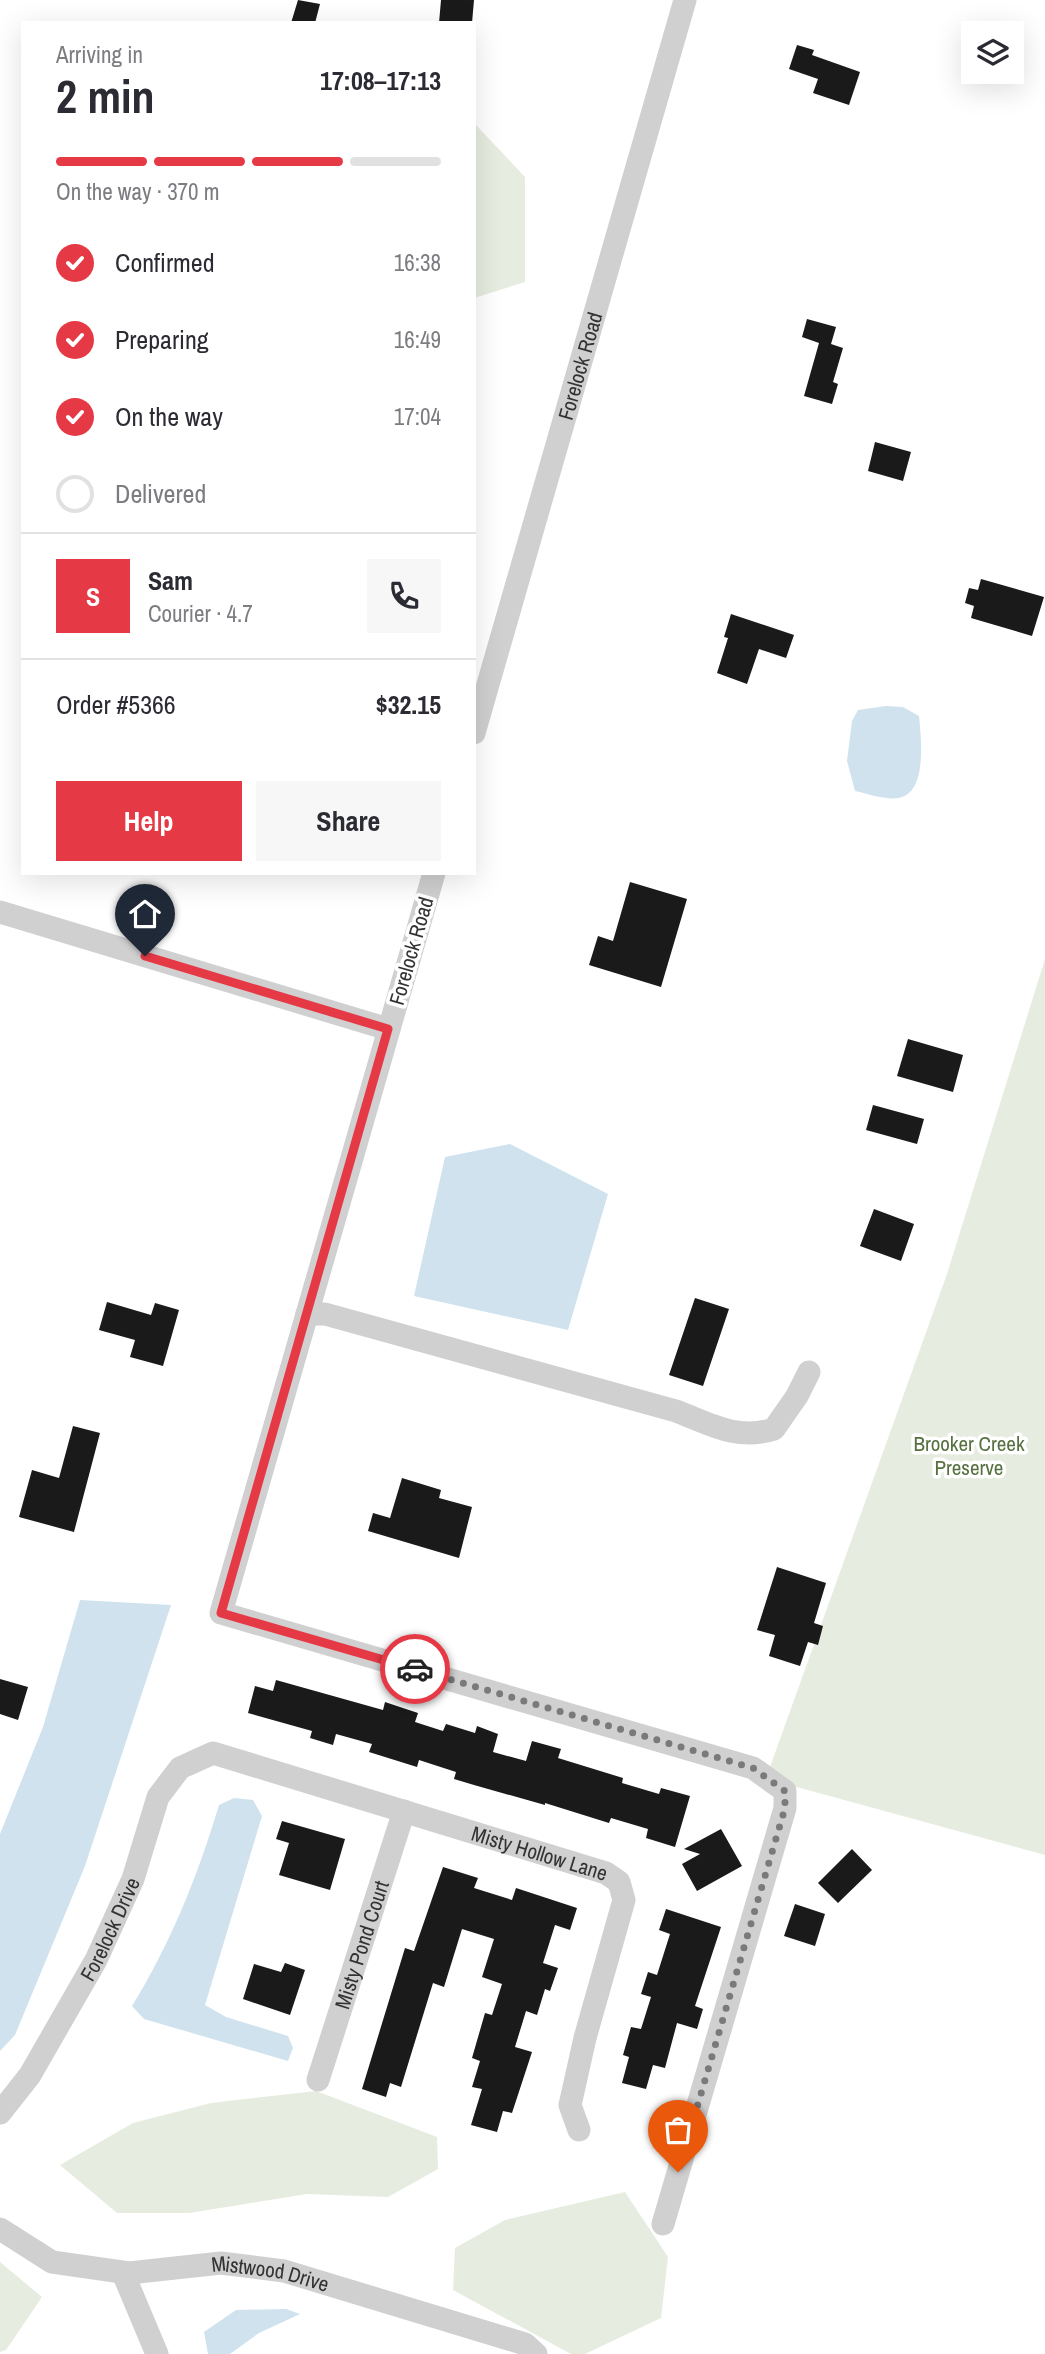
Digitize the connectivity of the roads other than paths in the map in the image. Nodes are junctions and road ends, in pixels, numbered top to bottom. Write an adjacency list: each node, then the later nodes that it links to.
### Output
1 (685, 0): 2 (street, Forelock Road)
2 (476, 726)
3 (433, 875): 5 (street, Forelock Road)
4 (0, 912): 5 (street)
5 (388, 1029): 6 (street, Forelock Road)
6 (307, 1314): 7 (street); 13 (street, Forelock Road)
7 (809, 1372)
8 (214, 1753): 9 (street, Misty Hollow Lane); 11 (street, Forelock Drive)
9 (404, 1811): 10 (street, Misty Pond Court); 12 (street, Misty Hollow Lane)
10 (318, 2080)
11 (0, 2113)
12 (579, 2130)
13 (663, 2224)
14 (0, 2229): 15 (street, Mistwood Drive)
15 (123, 2273): 16 (street); 17 (street, Mistwood Drive)
16 (157, 2354)
17 (536, 2354)

